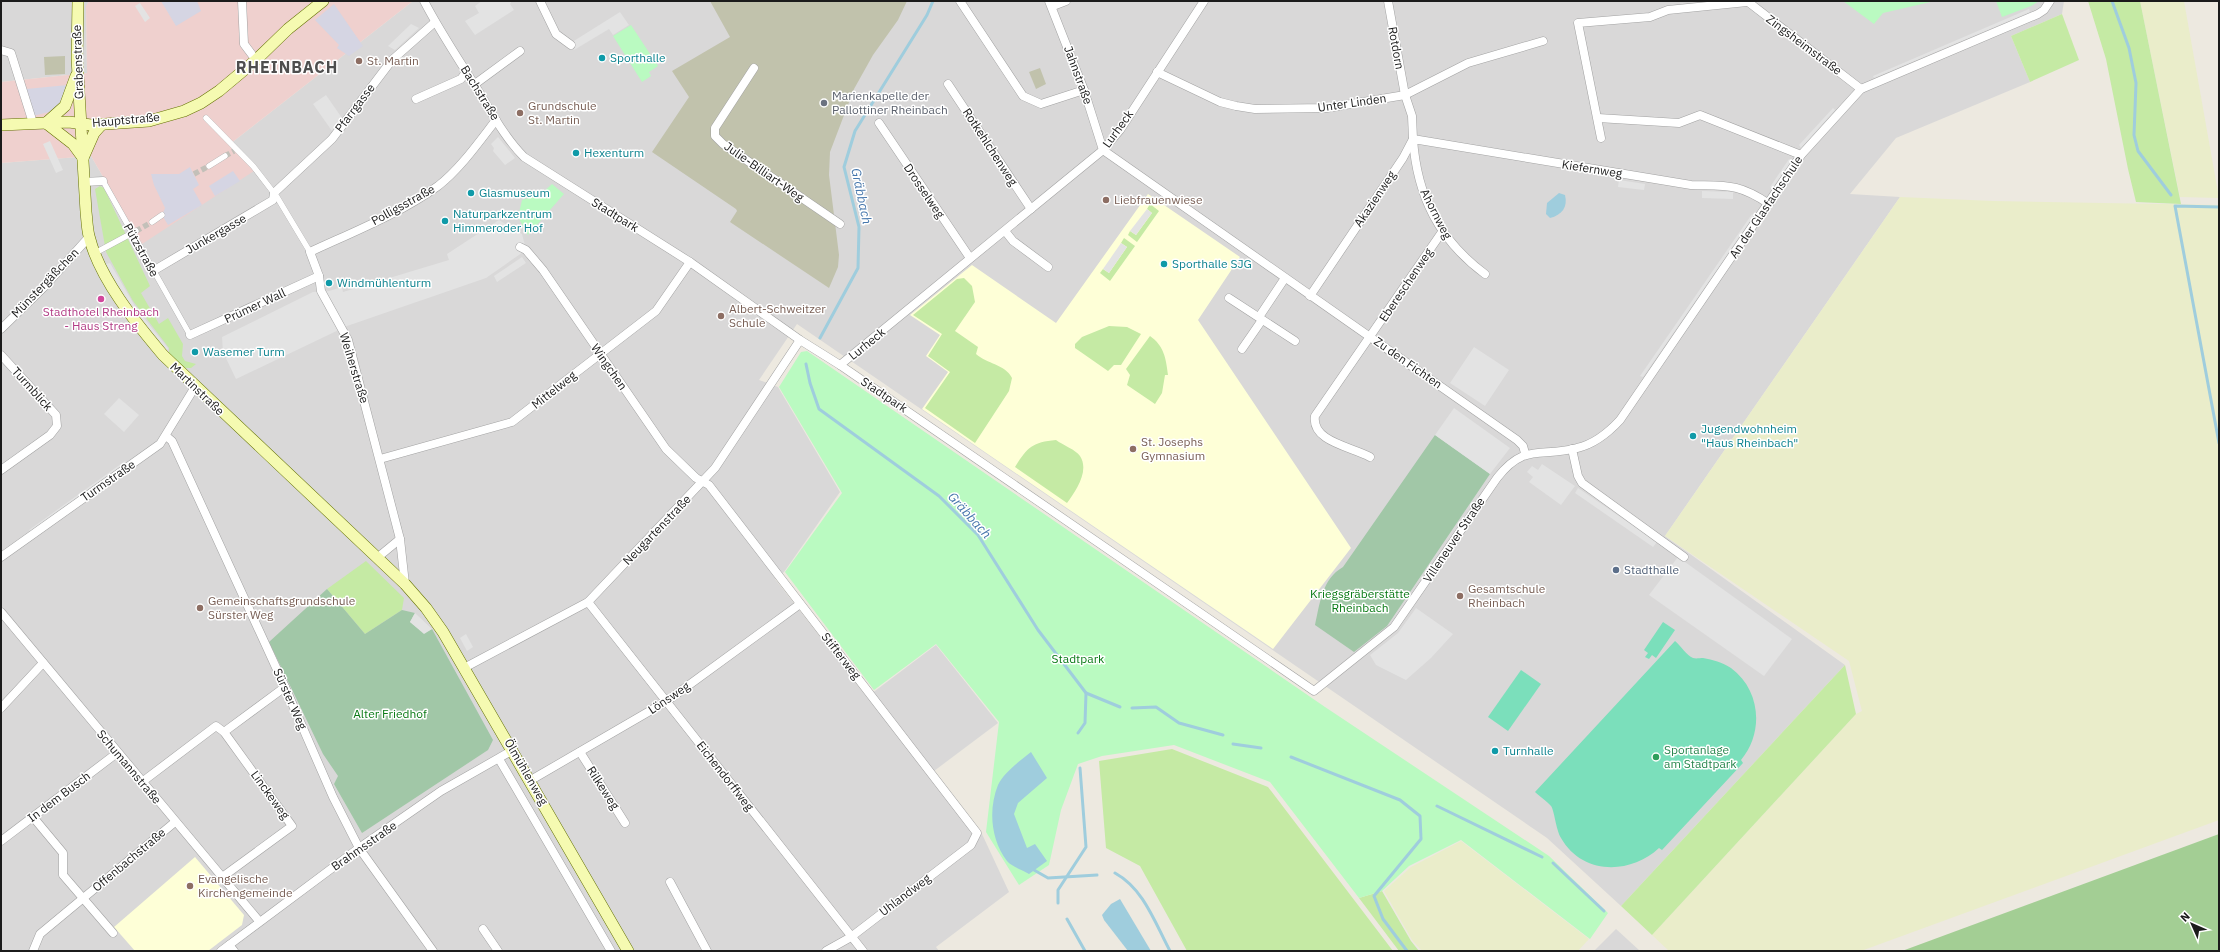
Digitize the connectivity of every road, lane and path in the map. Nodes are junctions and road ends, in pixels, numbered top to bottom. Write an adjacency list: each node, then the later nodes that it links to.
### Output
1 (78, 1): 20 (main road, Grabenstraße)
2 (242, 1): 18 (street)
3 (424, 1): 13 (street, Bachstraße)
4 (540, 1): 15 (street)
5 (960, 1): 26 (street)
6 (1066, 1): 12 (street)
7 (1204, 1): 22 (street, Lurheck)
8 (1388, 1): 27 (street, Rotdorn)
9 (1747, 1): 25 (street, Zingsheimstraße); 30 (street)
10 (2050, 1): 25 (street, An der Glasfachschule)
11 (316, 3): 18 (main road, Hauptstraße)
12 (1051, 4): 26 (street, Jahnstraße)
13 (435, 22): 21 (street, Bachstraße); 48 (street, Pfarrgasse)
14 (1543, 41): 27 (street, Unter Linden)
15 (571, 45)
16 (1, 50): 33 (street)
17 (520, 51): 23 (street)
18 (256, 60): 36 (main road, Hauptstraße)
19 (754, 68): 53 (street, Julie-Billiart-Weg)
20 (78, 70): 32 (main road, Grabenstraße); 34 (main road)
21 (466, 72): 23 (street, Bachstraße); 28 (street)
22 (1157, 72): 27 (street, Unter Linden); 40 (street, Lurheck)
23 (475, 84): 31 (street, Bachstraße)
24 (948, 84): 50 (street, Rotkehlchenweg)
25 (1861, 89): 41 (street, An der Glasfachschule)
26 (1084, 90): 40 (street, Jahnstraße)
27 (1405, 95): 39 (street)
28 (416, 99)
29 (206, 118): 48 (street, Weiherstraße)
30 (1598, 118): 38 (street); 41 (street)
31 (496, 120): 45 (street, Bachstraße); 59 (street, Polligsstraße)
32 (80, 122): 34 (main road, Hauptstraße); 36 (main road, Hauptstraße); 43 (main road, Martinstraße)
33 (33, 123): 34 (main road, Hauptstraße); 37 (main road, Hauptstraße)
34 (46, 123): 43 (main road)
35 (879, 123): 61 (street, Drosselweg)
36 (102, 124): 43 (main road)
37 (1, 125)
38 (1601, 138)
39 (1413, 139): 49 (street, Kiefernweg); 56 (street, Ahornweg); 68 (street, Akazienweg)
40 (1103, 150): 50 (street, Lurheck); 67 (street, Zu den Fichten)
41 (1801, 155): 49 (street, An der Glasfachschule)
42 (225, 156): 44 (street)
43 (82, 158): 47 (main road, Martinstraße)
44 (209, 166)
45 (549, 173): 62 (street, Stadtpark)
46 (104, 181): 47 (street, Pützstraße); 55 (street, Pützstraße)
47 (84, 182): 57 (main road, Martinstraße)
48 (274, 193): 59 (street, Weiherstraße); 64 (street, Junkergasse)
49 (1769, 204): 82 (street, An der Glasfachschule)
50 (1031, 209): 54 (street, Lurheck)
51 (162, 215): 52 (street)
52 (152, 222)
53 (840, 224)
54 (1005, 231): 61 (street, Lurheck); 63 (street)
55 (134, 232): 60 (street); 64 (street, Pützstraße)
56 (1442, 232): 65 (street, Ahornweg); 73 (street, Ebereschenweg)
57 (89, 237): 60 (main road, Martinstraße); 71 (street, Münstergäßchen)
58 (520, 247): 77 (street, Wingchen)
59 (308, 249): 66 (street, Weiherstraße)
60 (95, 253): 80 (main road, Martinstraße)
61 (970, 258): 79 (street, Lurheck)
62 (690, 262): 74 (street, Stadtpark); 77 (street, Mittelweg)
63 (1048, 267)
64 (153, 271): 72 (street, Pützstraße)
65 (1485, 274)
66 (319, 276): 72 (street, Prümer Wall); 85 (street, Weiherstraße)
67 (1284, 278): 68 (street, Zu den Fichten); 70 (street)
68 (1310, 296): 73 (street, Zu den Fichten)
69 (1229, 298): 70 (street)
70 (1260, 318): 75 (street); 76 (street)
71 (1, 329)
72 (190, 335)
73 (1370, 338): 83 (street, Zu den Fichten); 84 (street, Ebereschenweg)
74 (800, 340): 79 (street, Stadtpark); 87 (street, Neugartenstraße)
75 (1295, 341)
76 (1242, 349)
77 (600, 354): 85 (street, Mittelweg); 87 (street, Wingchen)
78 (1, 355): 86 (street, Turmblick)
79 (840, 365): 100 (street, Stadtpark)
80 (195, 387): 81 (street, Turmstraße); 91 (main road, Martinstraße)
81 (166, 436): 89 (street, Turmstraße); 99 (street, Sürster Weg)
82 (1572, 449): 83 (street, An der Glasfachschule); 90 (street)
83 (1525, 454): 100 (street, Villeneuver Straße)
84 (1370, 457)
85 (380, 458): 88 (street, Weiherstraße)
86 (1, 470)
87 (703, 482): 94 (street, Neugartenstraße); 95 (street, Stifterweg)
88 (400, 539): 91 (street); 92 (street, Weiherstraße)
89 (1, 557)
90 (1684, 557)
91 (377, 558): 92 (main road, Martinstraße)
92 (405, 584): 93 (main road, Martinstraße)
93 (417, 598): 98 (main road, Ölmühlenweg)
94 (588, 602): 98 (street, Neugartenstraße); 101 (street, Eichendorffweg)
95 (800, 604): 101 (street, Lönsweg); 113 (street, Stifterweg)
96 (1, 612): 97 (street, Schumannstraße)
97 (43, 663): 102 (street); 106 (street, Schumannstraße)
98 (464, 668): 104 (main road, Ölmühlenweg)
99 (286, 687): 103 (street); 115 (street, Sürster Weg)
100 (1314, 691)
101 (667, 701): 105 (street, Lönsweg); 122 (street, Eichendorffweg)
102 (1, 708)
103 (224, 732): 109 (street); 116 (street, Linckeweg)
104 (513, 750): 107 (street, Brahmsstraße); 108 (main road, Ölmühlenweg)
105 (580, 752): 108 (street, Lönsweg); 112 (street, Rilkeweg)
106 (117, 753): 109 (street, Schumannstraße); 110 (street, In dem Busch)
107 (499, 759): 115 (street, Brahmsstraße); 128 (street, Ölmühlenweg)
108 (531, 780): 129 (main road, Ölmühlenweg)
109 (142, 782): 111 (street, Schumannstraße)
110 (33, 817): 114 (street, In dem Busch); 118 (street, Offenbachstraße)
111 (175, 822): 116 (street, Schumannstraße); 118 (street, Offenbachstraße)
112 (625, 823)
113 (977, 833): 122 (street, Uhlandweg)
114 (1, 841)
115 (359, 848): 119 (street, Brahmsstraße); 126 (street, Sürster Weg)
116 (221, 878): 119 (street, Schumannstraße)
117 (670, 882): 130 (street)
118 (83, 898): 121 (street, Offenbachstraße); 124 (street, Offenbachstraße)
119 (259, 922): 123 (street, Brahmsstraße)
120 (483, 929): 127 (street)
121 (113, 934)
122 (851, 937): 131 (street, Uhlandweg); 132 (street, Eichendorffweg)
123 (232, 948): 125 (street, Brahmsstraße)
124 (33, 951)
125 (221, 951)
126 (434, 951)
127 (498, 951)
128 (611, 951)
129 (628, 951)
130 (706, 951)
131 (826, 951)
132 (863, 951)

